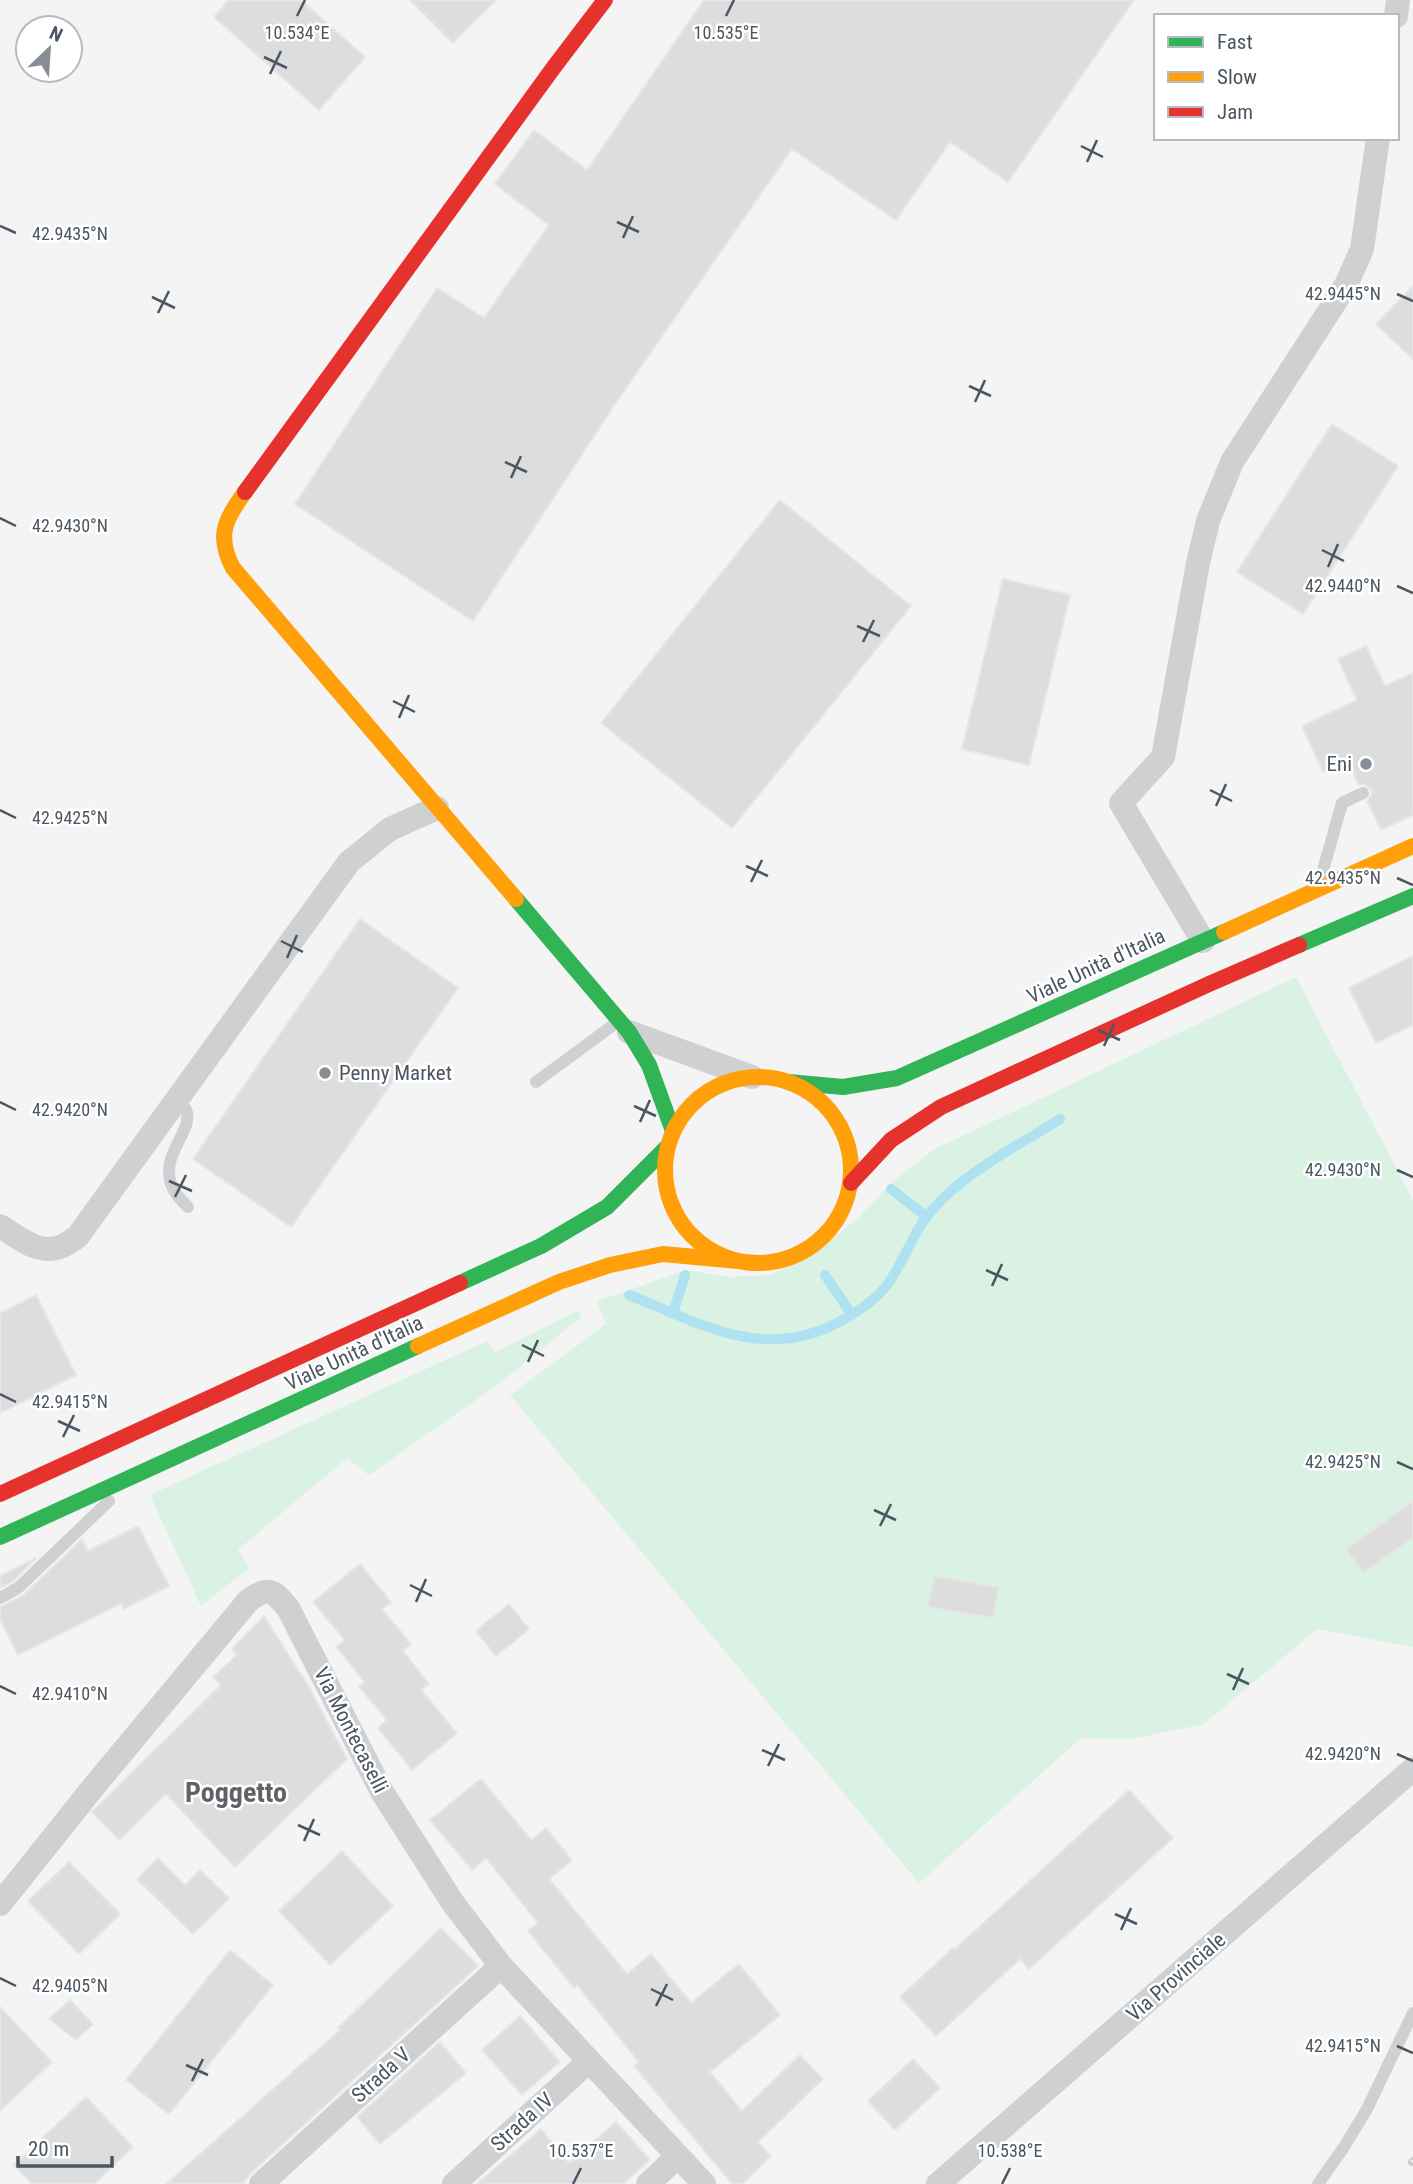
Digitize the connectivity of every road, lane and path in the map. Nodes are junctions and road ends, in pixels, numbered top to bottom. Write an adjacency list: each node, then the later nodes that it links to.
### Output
1 (605, 0): 4 (main road)
2 (1378, 140): 8 (street)
3 (1363, 793): 6 (lane)
4 (437, 808): 9 (main road); 13 (street)
5 (1413, 846): 6 (main road, Viale Unità d'Italia)
6 (1318, 889): 8 (main road, Viale Unità d'Italia)
7 (1413, 896): 16 (main road, Viale Unità d'Italia)
8 (1203, 941): 12 (main road, Viale Unità d'Italia)
9 (624, 1026): 10 (street); 11 (lane); 14 (main road)
10 (752, 1077): 12 (main road, Viale Unità d'Italia); 14 (main road, Viale Unità d'Italia)
11 (536, 1082)
12 (788, 1082): 16 (main road, Viale Unità d'Italia)
13 (176, 1101): 17 (lane); 18 (street)
14 (673, 1131): 15 (main road, Viale Unità d'Italia)
15 (667, 1147): 19 (main road, Viale Unità d'Italia); 21 (main road, Viale Unità d'Italia)
16 (850, 1183): 19 (main road, Viale Unità d'Italia)
17 (188, 1207)
18 (0, 1226)
19 (738, 1261): 20 (main road, Viale Unità d'Italia)
20 (138, 1474): 22 (main road, Viale Unità d'Italia); 23 (lane)
21 (0, 1494)
22 (0, 1537)
23 (0, 1598)
24 (1413, 1769): 34 (street, Via Provinciale)
25 (0, 1904): 26 (street, Via Montecaselli)
26 (501, 1966): 28 (street, Via Montecaselli); 30 (street, Strada V)
27 (1413, 2013): 35 (lane)
28 (589, 2061): 29 (street, Via Montecaselli); 31 (street, Strada IV)
29 (678, 2156): 32 (street); 33 (street, Via Montecaselli)
30 (261, 2184)
31 (454, 2184)
32 (648, 2184)
33 (705, 2184)
34 (938, 2184)
35 (1318, 2184)

